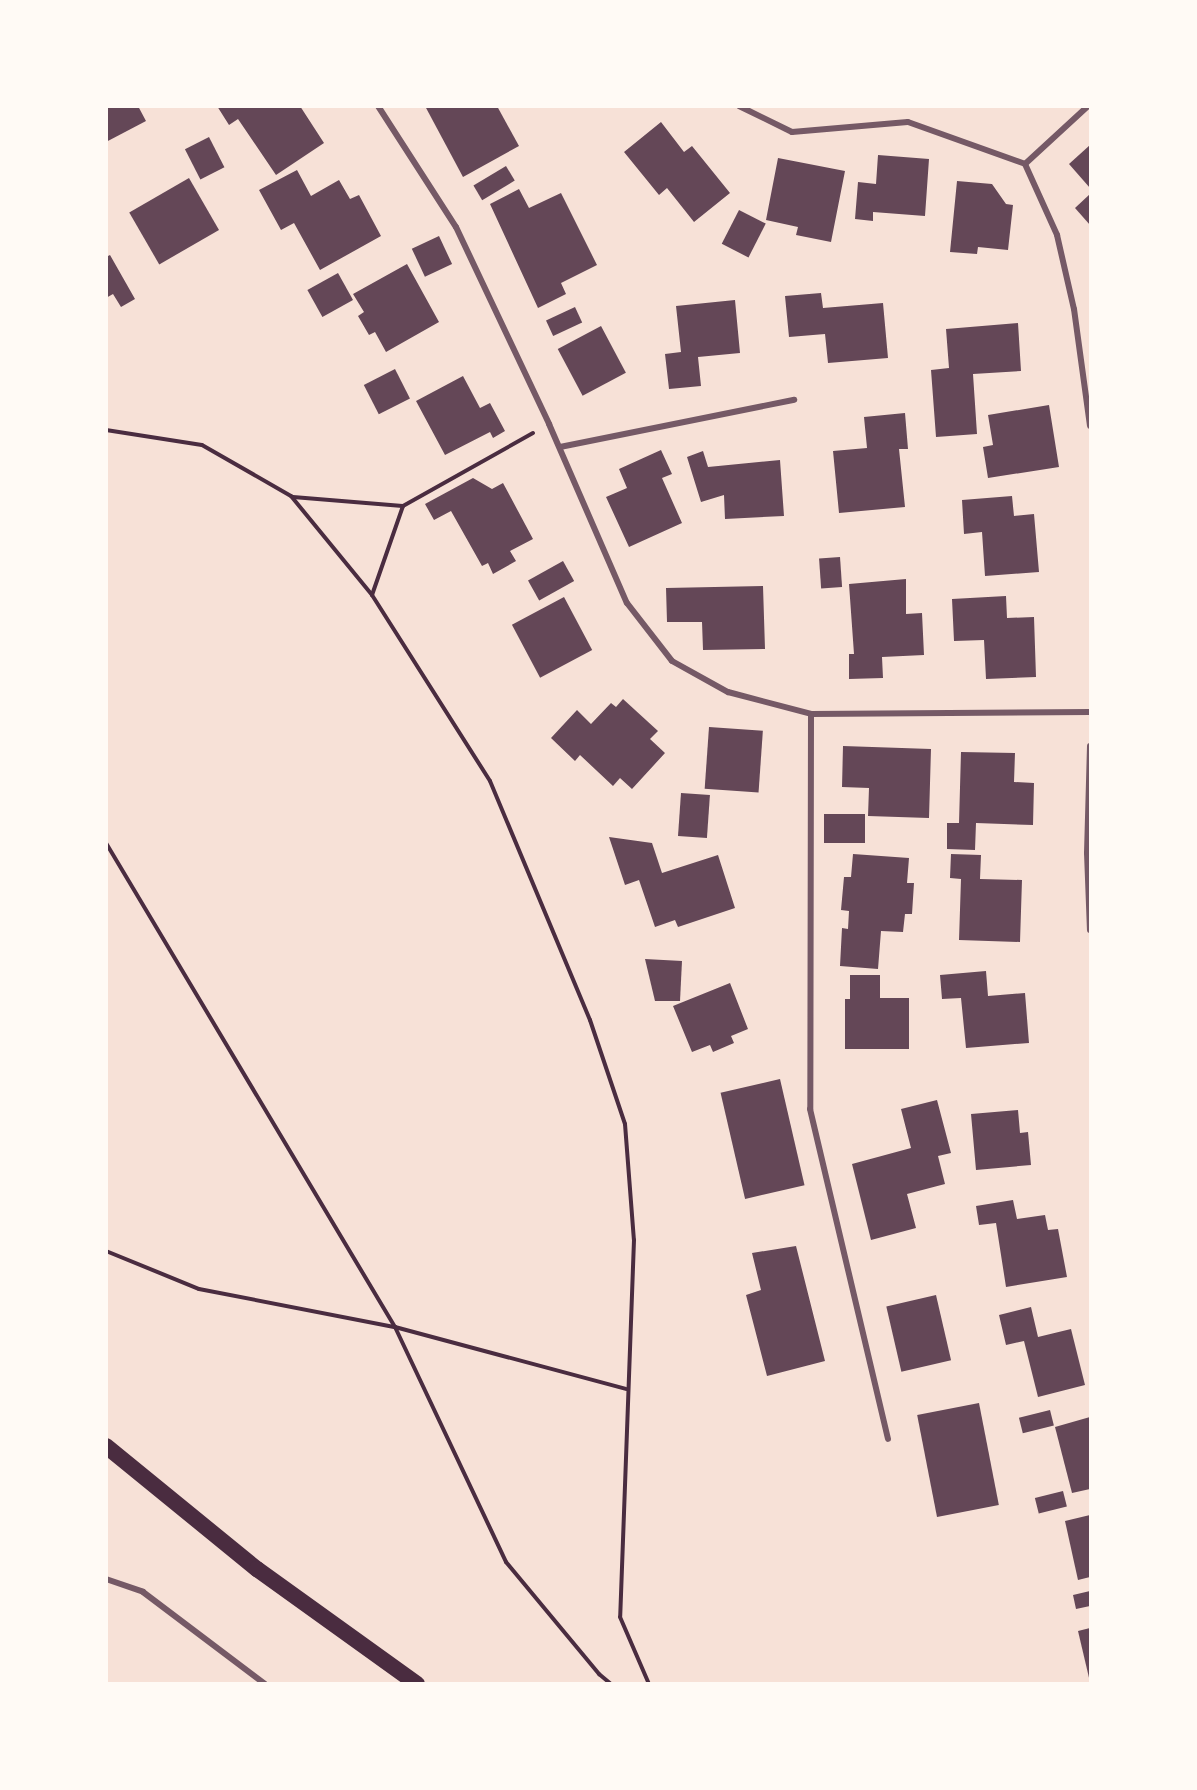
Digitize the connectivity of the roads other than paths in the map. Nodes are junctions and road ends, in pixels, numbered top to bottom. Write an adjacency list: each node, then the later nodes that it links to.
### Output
1 (378, 106): 7 (street)
2 (739, 106): 4 (street)
3 (1088, 106): 4 (street)
4 (1025, 164): 6 (street)
5 (794, 400): 7 (street)
6 (1090, 426)
7 (560, 447): 9 (street)
8 (1090, 712): 9 (street)
9 (811, 714): 12 (street)
10 (1090, 746): 11 (street)
11 (1090, 930)
12 (888, 1439)
13 (106, 1446): 16 (highway)
14 (106, 1579): 15 (street)
15 (265, 1683)
16 (417, 1683)

